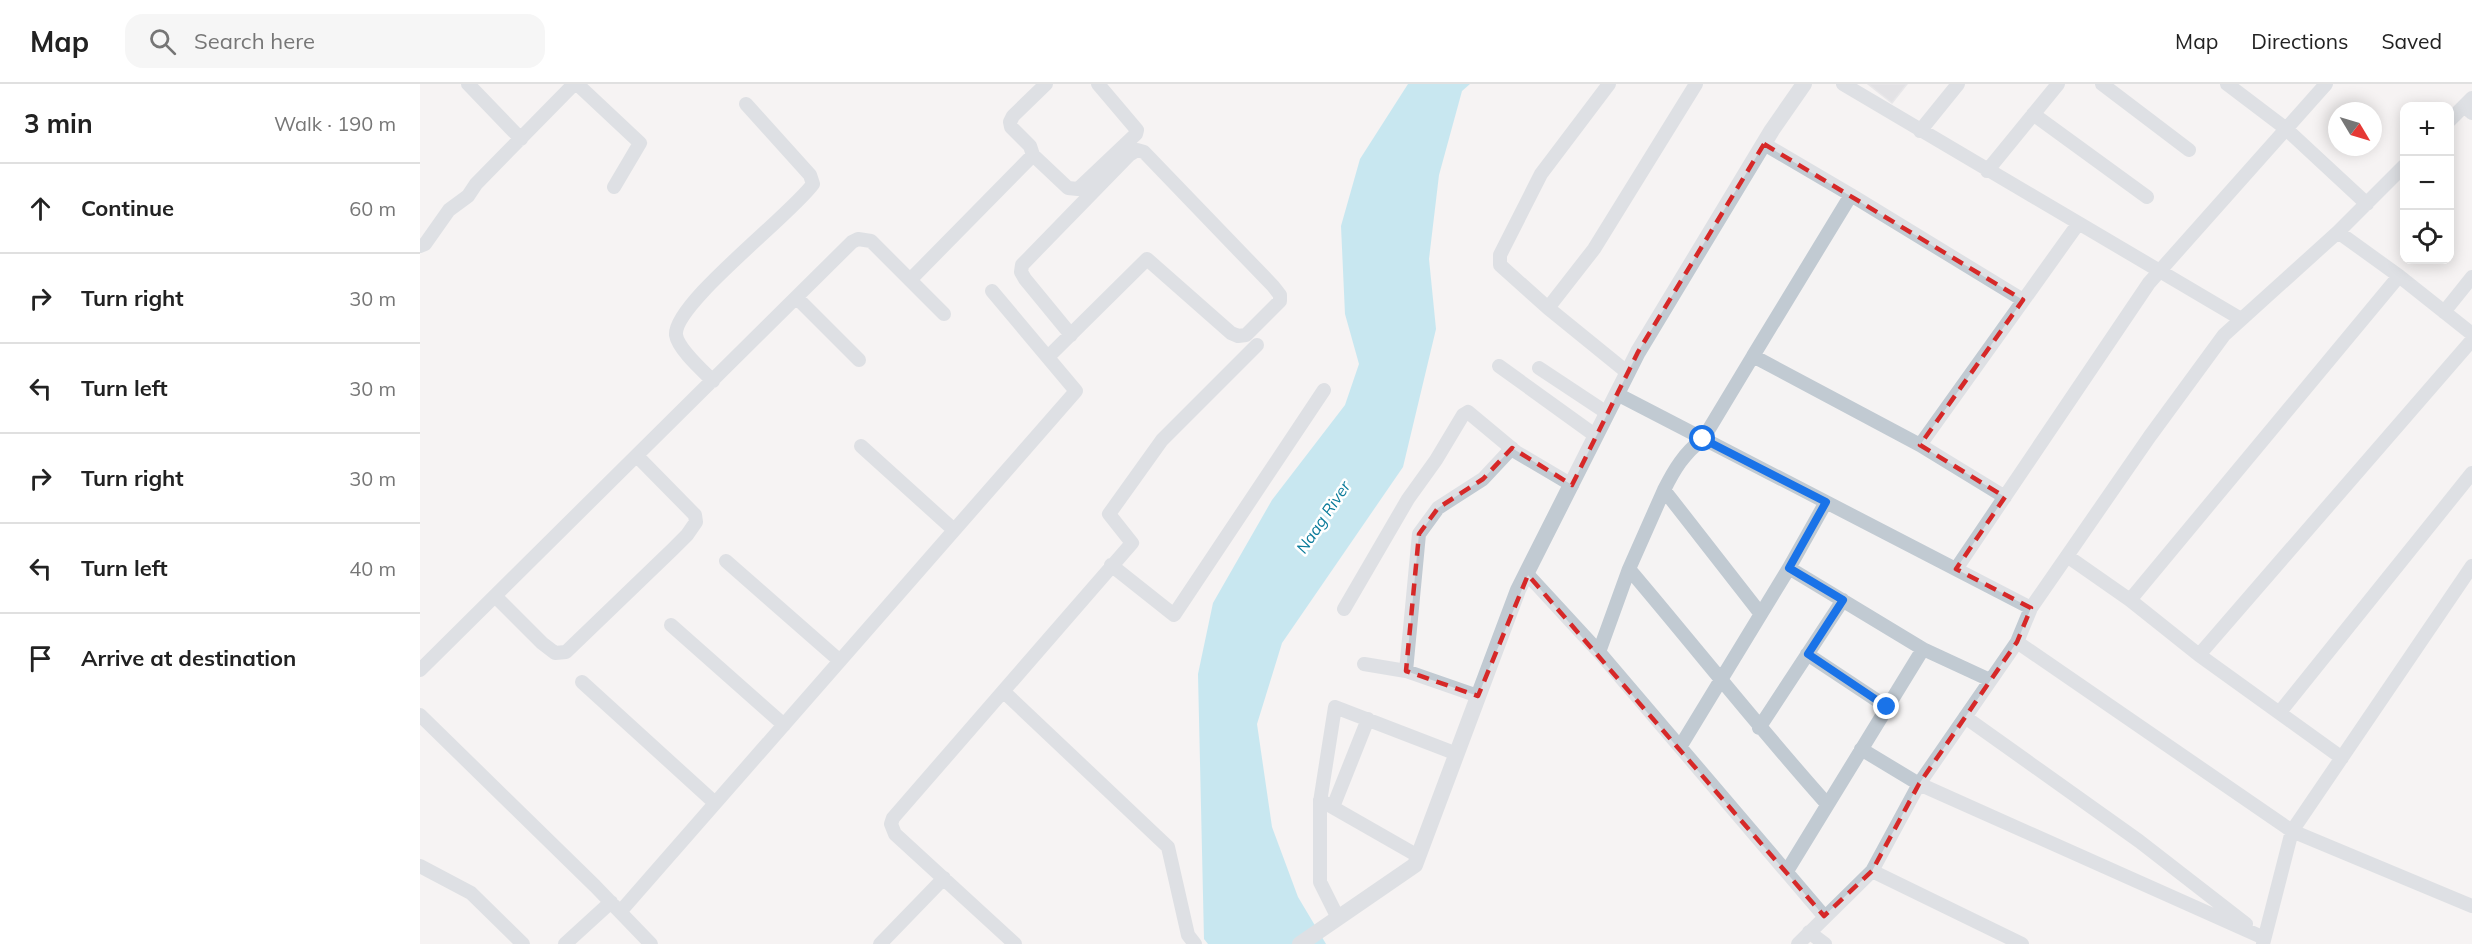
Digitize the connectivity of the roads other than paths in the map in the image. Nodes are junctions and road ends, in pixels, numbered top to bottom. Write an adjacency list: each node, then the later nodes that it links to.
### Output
1 (468, 84): 20 (street)
2 (575, 84): 20 (street); 26 (street)
3 (1046, 84): 23 (street)
4 (1098, 84): 23 (street)
5 (1609, 84): 40 (street)
6 (1696, 84): 40 (street)
7 (1804, 84): 21 (street)
8 (1843, 84): 19 (street)
9 (1958, 84): 19 (street)
10 (2058, 84): 16 (street)
11 (2102, 84): 22 (street)
12 (2227, 84): 18 (street)
13 (2326, 84): 18 (street)
14 (746, 104): 54 (street)
15 (2469, 105): 17 (street)
16 (2033, 114): 25 (street); 28 (street)
17 (2454, 117)
18 (2285, 128): 29 (street); 33 (street)
19 (1920, 131): 25 (street)
20 (521, 139): 32 (street)
21 (1764, 144): 27 (street); 53 (street)
22 (2189, 150)
23 (1033, 155): 36 (street)
24 (2400, 170): 29 (street)
25 (1987, 171): 30 (street)
26 (614, 187)
27 (1851, 195): 39 (street); 48 (street)
28 (2147, 197)
29 (2367, 204): 31 (street)
30 (2078, 224): 33 (street); 39 (street)
31 (2338, 232): 34 (street); 43 (street)
32 (420, 246)
33 (2159, 272): 43 (street); 67 (street)
34 (2399, 276): 41 (street); 80 (street)
35 (2472, 277): 41 (street)
36 (910, 280): 38 (street); 42 (street)
37 (992, 291): 49 (street)
38 (797, 298): 50 (street); 54 (street)
39 (2024, 300): 60 (street)
40 (1548, 308): 53 (street)
41 (2444, 312): 45 (street)
42 (944, 314)
43 (2241, 320): 70 (street)
44 (1071, 334): 44 (street); 49 (street)
45 (2472, 334)
46 (2472, 340): 89 (street)
47 (1257, 345): 72 (street)
48 (1753, 356): 59 (street); 60 (street)
49 (1048, 357): 69 (street)
50 (859, 360)
51 (1499, 366): 58 (street)
52 (1539, 368): 57 (street)
53 (1628, 373): 56 (street)
54 (713, 381): 63 (street)
55 (1324, 390): 72 (street)
56 (1617, 394): 57 (street); 59 (street)
57 (1607, 413): 58 (street)
58 (1596, 436): 65 (street)
59 (1703, 439): 66 (street); 68 (street)
60 (1920, 445): 67 (street)
61 (861, 446): 69 (street)
62 (1512, 448): 65 (street); 82 (street); 93 (street)
63 (637, 456): 78 (street); 78 (street)
64 (2472, 473): 100 (street)
65 (1572, 485): 77 (street)
66 (1664, 490): 75 (street); 83 (street)
67 (2005, 497): 76 (street)
68 (1826, 502): 74 (street); 76 (street)
69 (954, 530): 90 (street)
70 (2067, 556): 80 (street); 81 (street)
71 (726, 561): 90 (street)
72 (1111, 565): 97 (street)
73 (2472, 566): 109 (street)
74 (1789, 568): 79 (street); 83 (street)
75 (1629, 569): 87 (street); 94 (street)
76 (1956, 569): 81 (street)
77 (1528, 575): 87 (street); 98 (street)
78 (495, 596): 92 (street)
79 (1843, 600): 86 (street); 88 (street)
80 (2130, 600): 89 (street)
81 (2031, 608): 85 (street)
82 (1344, 609)
83 (1760, 613): 94 (street)
84 (671, 625): 104 (street)
85 (2017, 642): 95 (street); 115 (street)
86 (1923, 649): 95 (street); 99 (street)
87 (1599, 652): 106 (street)
88 (1808, 654): 99 (street); 105 (street)
89 (2199, 655): 100 (street)
90 (840, 661): 104 (street)
91 (1364, 664): 93 (street)
92 (420, 670)
93 (1406, 671): 98 (street)
94 (1722, 679): 105 (street); 106 (street)
95 (1990, 681): 102 (street)
96 (582, 682): 112 (street)
97 (1004, 692): 120 (street); 132 (street)
98 (1478, 696): 108 (street)
99 (1887, 707): 107 (street)
100 (2280, 712): 109 (street)
101 (420, 715): 122 (street)
102 (1965, 717): 110 (street); 126 (street)
103 (1368, 719): 108 (street); 111 (street); 114 (street)
104 (784, 725): 112 (street)
105 (1759, 728): 113 (street)
106 (1680, 747): 118 (street)
107 (1861, 749): 110 (street); 113 (street)
108 (1456, 754): 116 (street)
109 (2342, 758): 115 (street)
110 (1919, 784): 119 (street); 126 (street)
111 (1320, 800): 114 (street); 124 (street)
112 (716, 803): 122 (street)
113 (1827, 804): 118 (street)
114 (1333, 807): 116 (street)
115 (2292, 831): 121 (street); 126 (street)
116 (1418, 856): 124 (street)
117 (420, 866): 127 (street)
118 (1787, 871): 123 (street)
119 (1872, 871): 123 (street); 136 (street)
120 (944, 878): 130 (street); 131 (street)
121 (2472, 906)
122 (616, 907): 128 (street); 129 (street)
123 (1824, 916): 125 (street)
124 (1334, 920): 133 (street)
125 (1809, 932): 134 (street); 135 (street)
126 (2264, 941)
127 (523, 944)
128 (565, 944)
129 (651, 944)
130 (880, 944)
131 (1015, 944)
132 (1195, 944)
133 (1300, 944)
134 (1798, 944)
135 (1826, 944)
136 (2022, 944)

